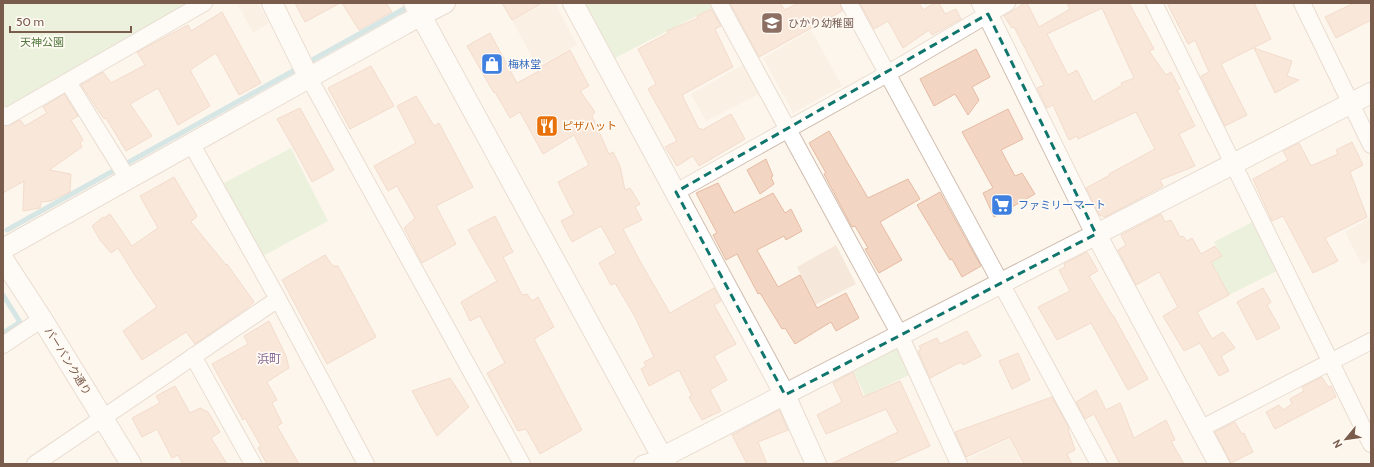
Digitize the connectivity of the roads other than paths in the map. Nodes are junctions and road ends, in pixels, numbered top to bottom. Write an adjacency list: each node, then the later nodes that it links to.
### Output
1 (204, 3): 14 (street)
2 (272, 3): 13 (street)
3 (445, 3): 10 (street)
4 (573, 3): 23 (street)
5 (719, 3): 18 (street)
6 (849, 3): 12 (street)
7 (1007, 3): 11 (street)
8 (1154, 3): 21 (street)
9 (1302, 3): 16 (street)
10 (418, 9): 13 (street); 39 (street)
11 (985, 9): 12 (street); 24 (street)
12 (887, 74): 18 (street); 27 (street)
13 (309, 78): 19 (street); 44 (street)
14 (68, 82): 17 (street); 22 (street)
15 (1371, 93): 16 (street)
16 (1350, 103): 20 (street); 21 (street)
17 (3, 115)
18 (788, 129): 23 (street); 30 (street)
19 (191, 143): 22 (street); 28 (street)
20 (1371, 145)
21 (1232, 164): 24 (street); 34 (street)
22 (128, 179): 25 (street)
23 (676, 192): 35 (street)
24 (1096, 234): 27 (street); 37 (street)
25 (3, 249)
26 (3, 259): 29 (street, バーバンク通り)
27 (1001, 283): 30 (street); 48 (street)
28 (278, 299): 33 (street); 43 (street)
29 (42, 319): 32 (street); 36 (street, バーバンク通り)
30 (900, 335): 35 (street); 47 (street)
31 (1371, 341): 34 (street)
32 (3, 345)
33 (193, 356): 36 (street); 42 (street)
34 (1331, 362): 37 (street); 38 (street)
35 (785, 395): 39 (street); 46 (street)
36 (104, 418): 40 (street); 41 (street, バーバンク通り)
37 (1200, 429): 49 (street)
38 (1371, 444)
39 (665, 461): 45 (street)
40 (35, 464)
41 (131, 464)
42 (253, 464)
43 (366, 464)
44 (522, 464)
45 (642, 464)
46 (816, 464)
47 (959, 464)
48 (1099, 464)
49 (1219, 464)

